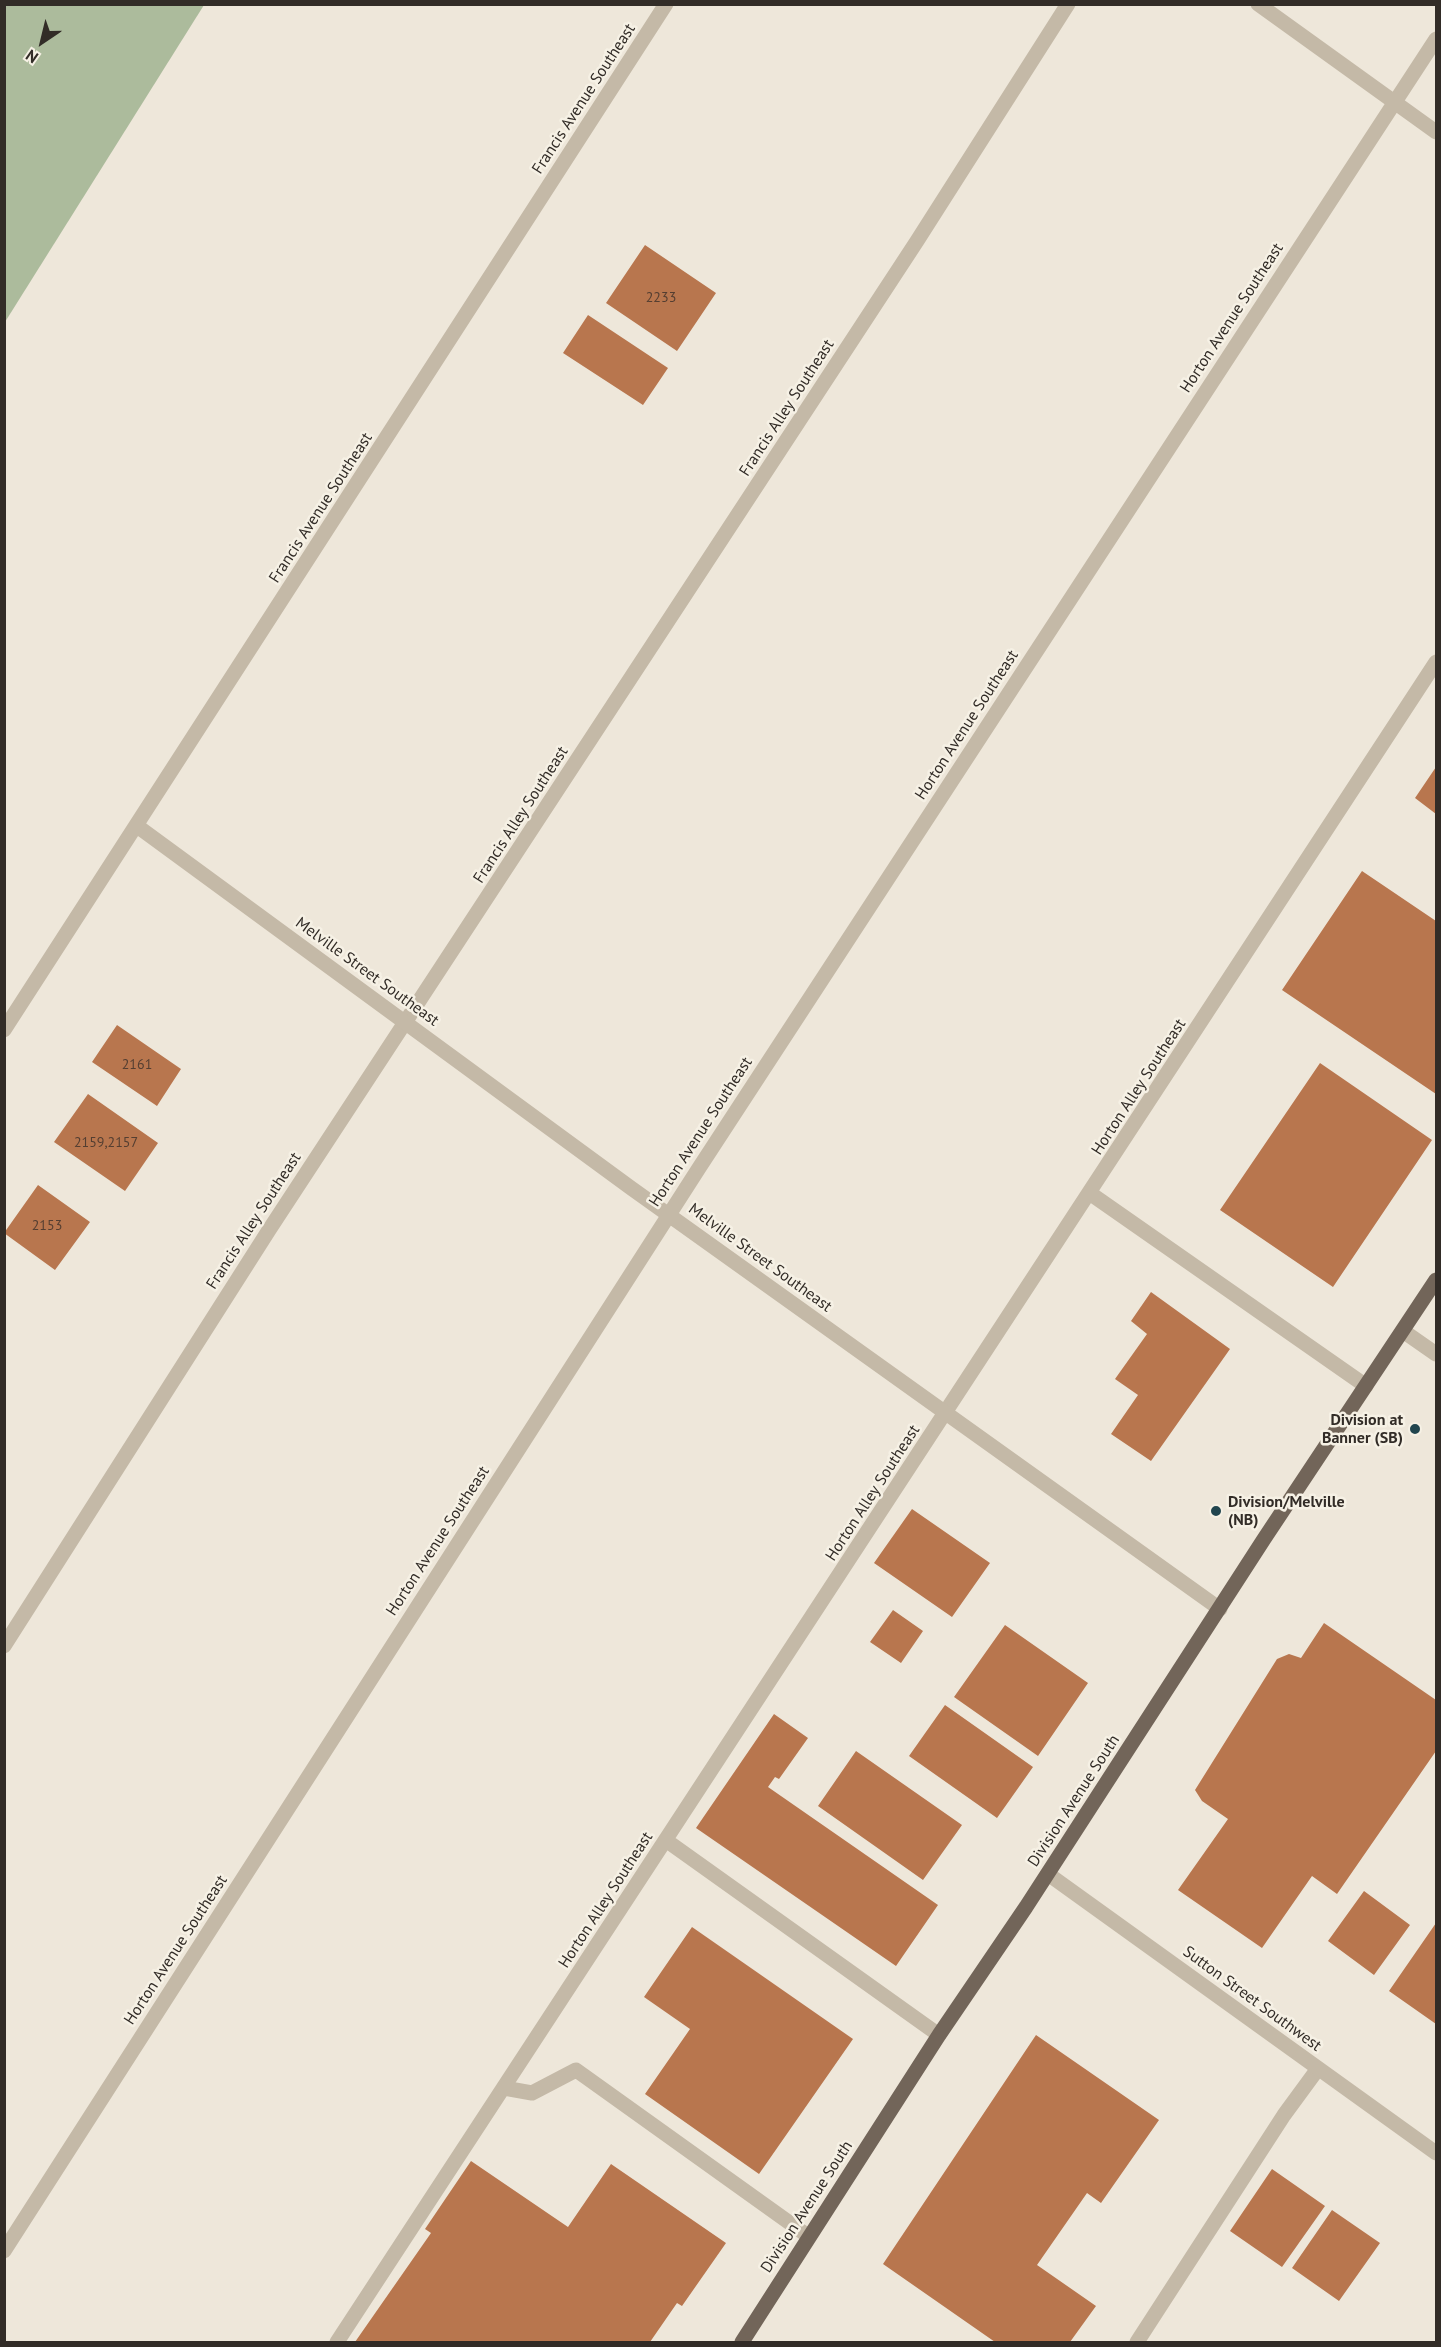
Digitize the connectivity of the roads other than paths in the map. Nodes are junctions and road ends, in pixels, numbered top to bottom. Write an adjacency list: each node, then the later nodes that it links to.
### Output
1 (666, 4): 8 (street, Francis Avenue Southeast)
2 (1068, 4): 9 (street, Francis Alley Southeast)
3 (1258, 4): 5 (street)
4 (1437, 39): 5 (street, Horton Avenue Southeast)
5 (1394, 102): 6 (street); 12 (street, Horton Avenue Southeast)
6 (1437, 132)
7 (1437, 662): 11 (street, Horton Alley Southeast)
8 (137, 826): 9 (street, Melville Street Southeast); 10 (street, Francis Avenue Southeast)
9 (406, 1023): 12 (street, Melville Street Southeast); 19 (street, Francis Alley Southeast)
10 (4, 1030)
11 (1091, 1194): 16 (street); 17 (street, Horton Alley Southeast)
12 (669, 1215): 17 (street, Melville Street Southeast); 27 (street, Horton Avenue Southeast)
13 (1437, 1280): 14 (main road, Division Avenue South)
14 (1403, 1331): 15 (street); 16 (main road, Division Avenue South)
15 (1437, 1354)
16 (1366, 1386): 18 (main road, Division Avenue South)
17 (946, 1414): 18 (street, Melville Street Southeast); 20 (street, Horton Alley Southeast)
18 (1220, 1609): 21 (main road, Division Avenue South)
19 (4, 1646)
20 (667, 1841): 22 (street); 24 (street, Horton Alley Southeast)
21 (1048, 1874): 22 (main road, Division Avenue South); 23 (street, Sutton Street Southwest)
22 (939, 2035): 26 (main road, Division Avenue South)
23 (1317, 2070): 25 (street, Sutton Street Southwest); 30 (street)
24 (504, 2088): 26 (street); 28 (street, Horton Alley Southeast)
25 (1437, 2153)
26 (808, 2236): 29 (main road, Division Avenue South)
27 (4, 2251)
28 (337, 2343)
29 (742, 2343)
30 (1137, 2343)

